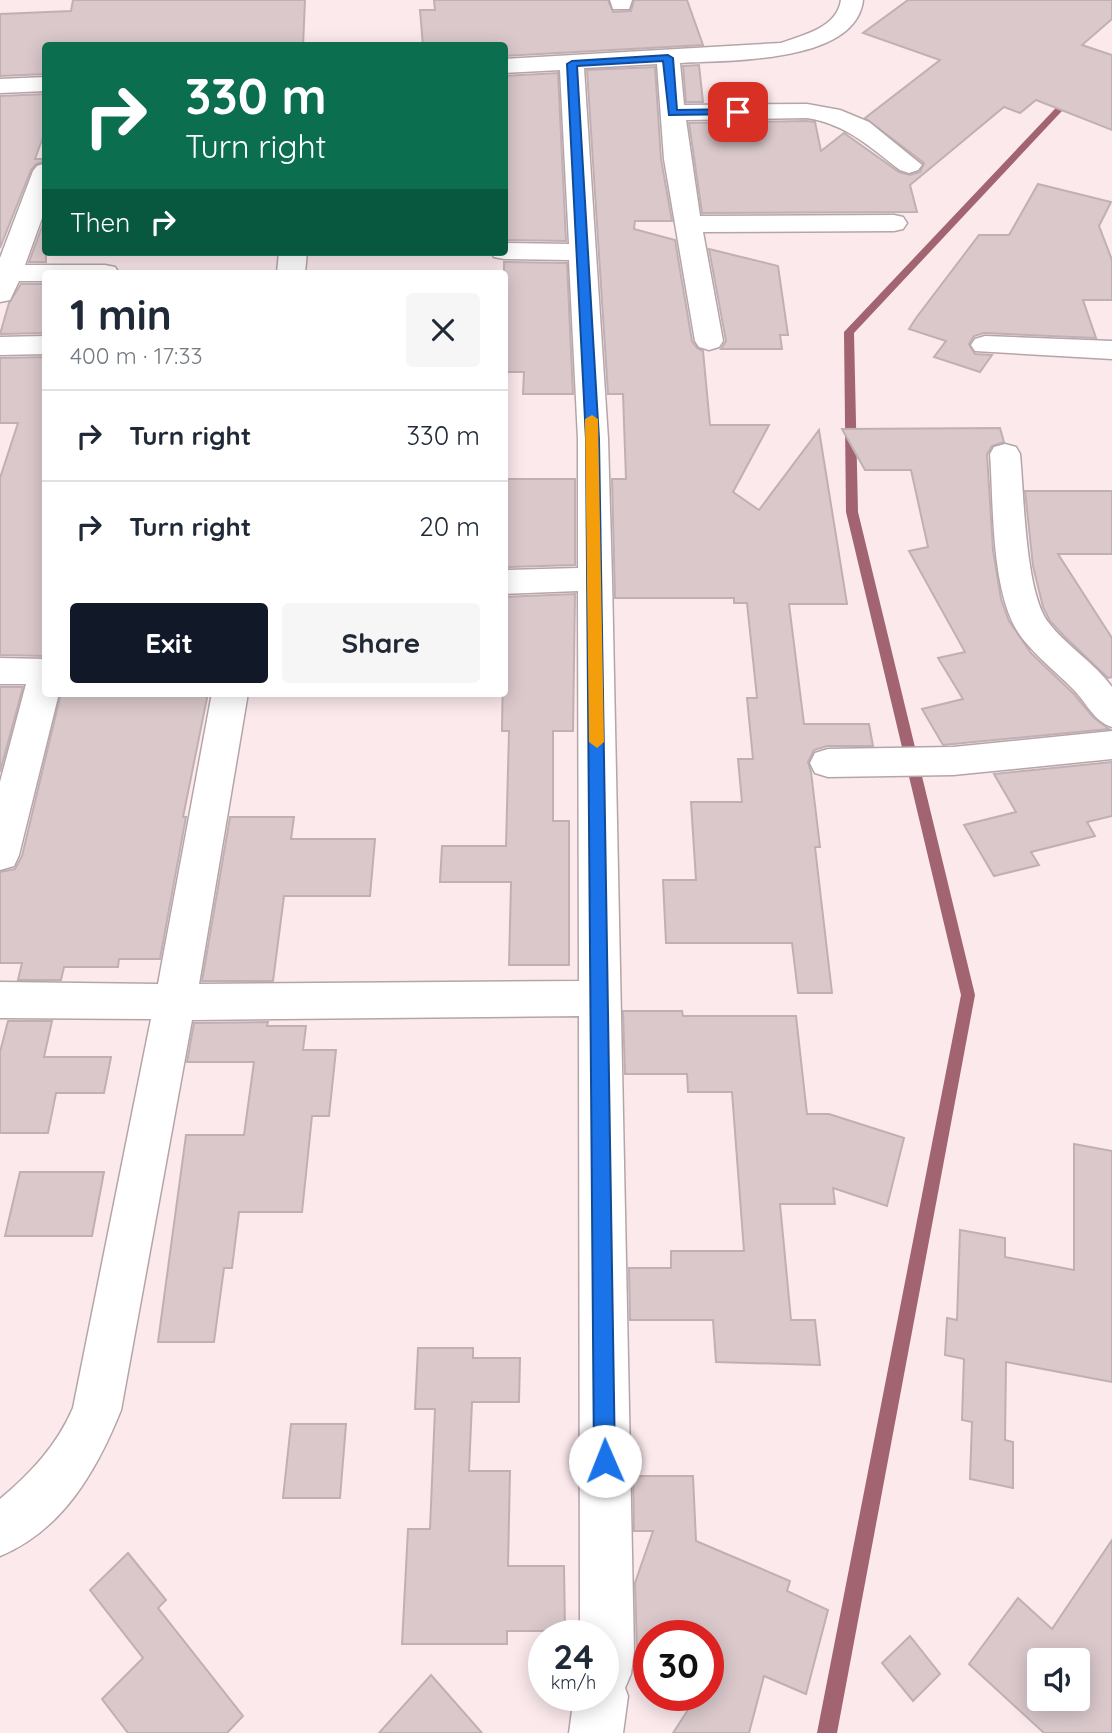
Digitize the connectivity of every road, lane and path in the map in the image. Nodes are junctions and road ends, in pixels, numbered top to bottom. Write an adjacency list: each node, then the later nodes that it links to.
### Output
1 (852, 0): 2 (street)
2 (668, 58): 3 (street); 7 (street)
3 (572, 64): 4 (street); 13 (street)
4 (508, 66)
5 (42, 84): 6 (street)
6 (0, 86)
7 (673, 113): 8 (street); 11 (street)
8 (909, 165)
9 (42, 182): 15 (street)
10 (894, 223): 11 (street)
11 (688, 224): 16 (street)
12 (508, 251): 13 (street)
13 (582, 252): 22 (street)
14 (42, 280): 15 (street)
15 (4, 284)
16 (709, 341)
17 (0, 345): 18 (street)
18 (42, 345)
19 (985, 345): 20 (street)
20 (1112, 350)
21 (1005, 454): 28 (street)
22 (595, 579): 23 (street); 32 (street)
23 (508, 582)
24 (0, 671): 25 (street)
25 (42, 672)
26 (42, 688): 31 (street)
27 (229, 697): 34 (street)
28 (1112, 714)
29 (1112, 745): 30 (street)
30 (828, 762)
31 (0, 855)
32 (600, 998): 34 (street); 36 (street)
33 (0, 1000): 34 (street)
34 (175, 1002): 35 (street)
35 (0, 1531)
36 (607, 1620)
37 (599, 1711): 38 (street)
38 (596, 1733)

